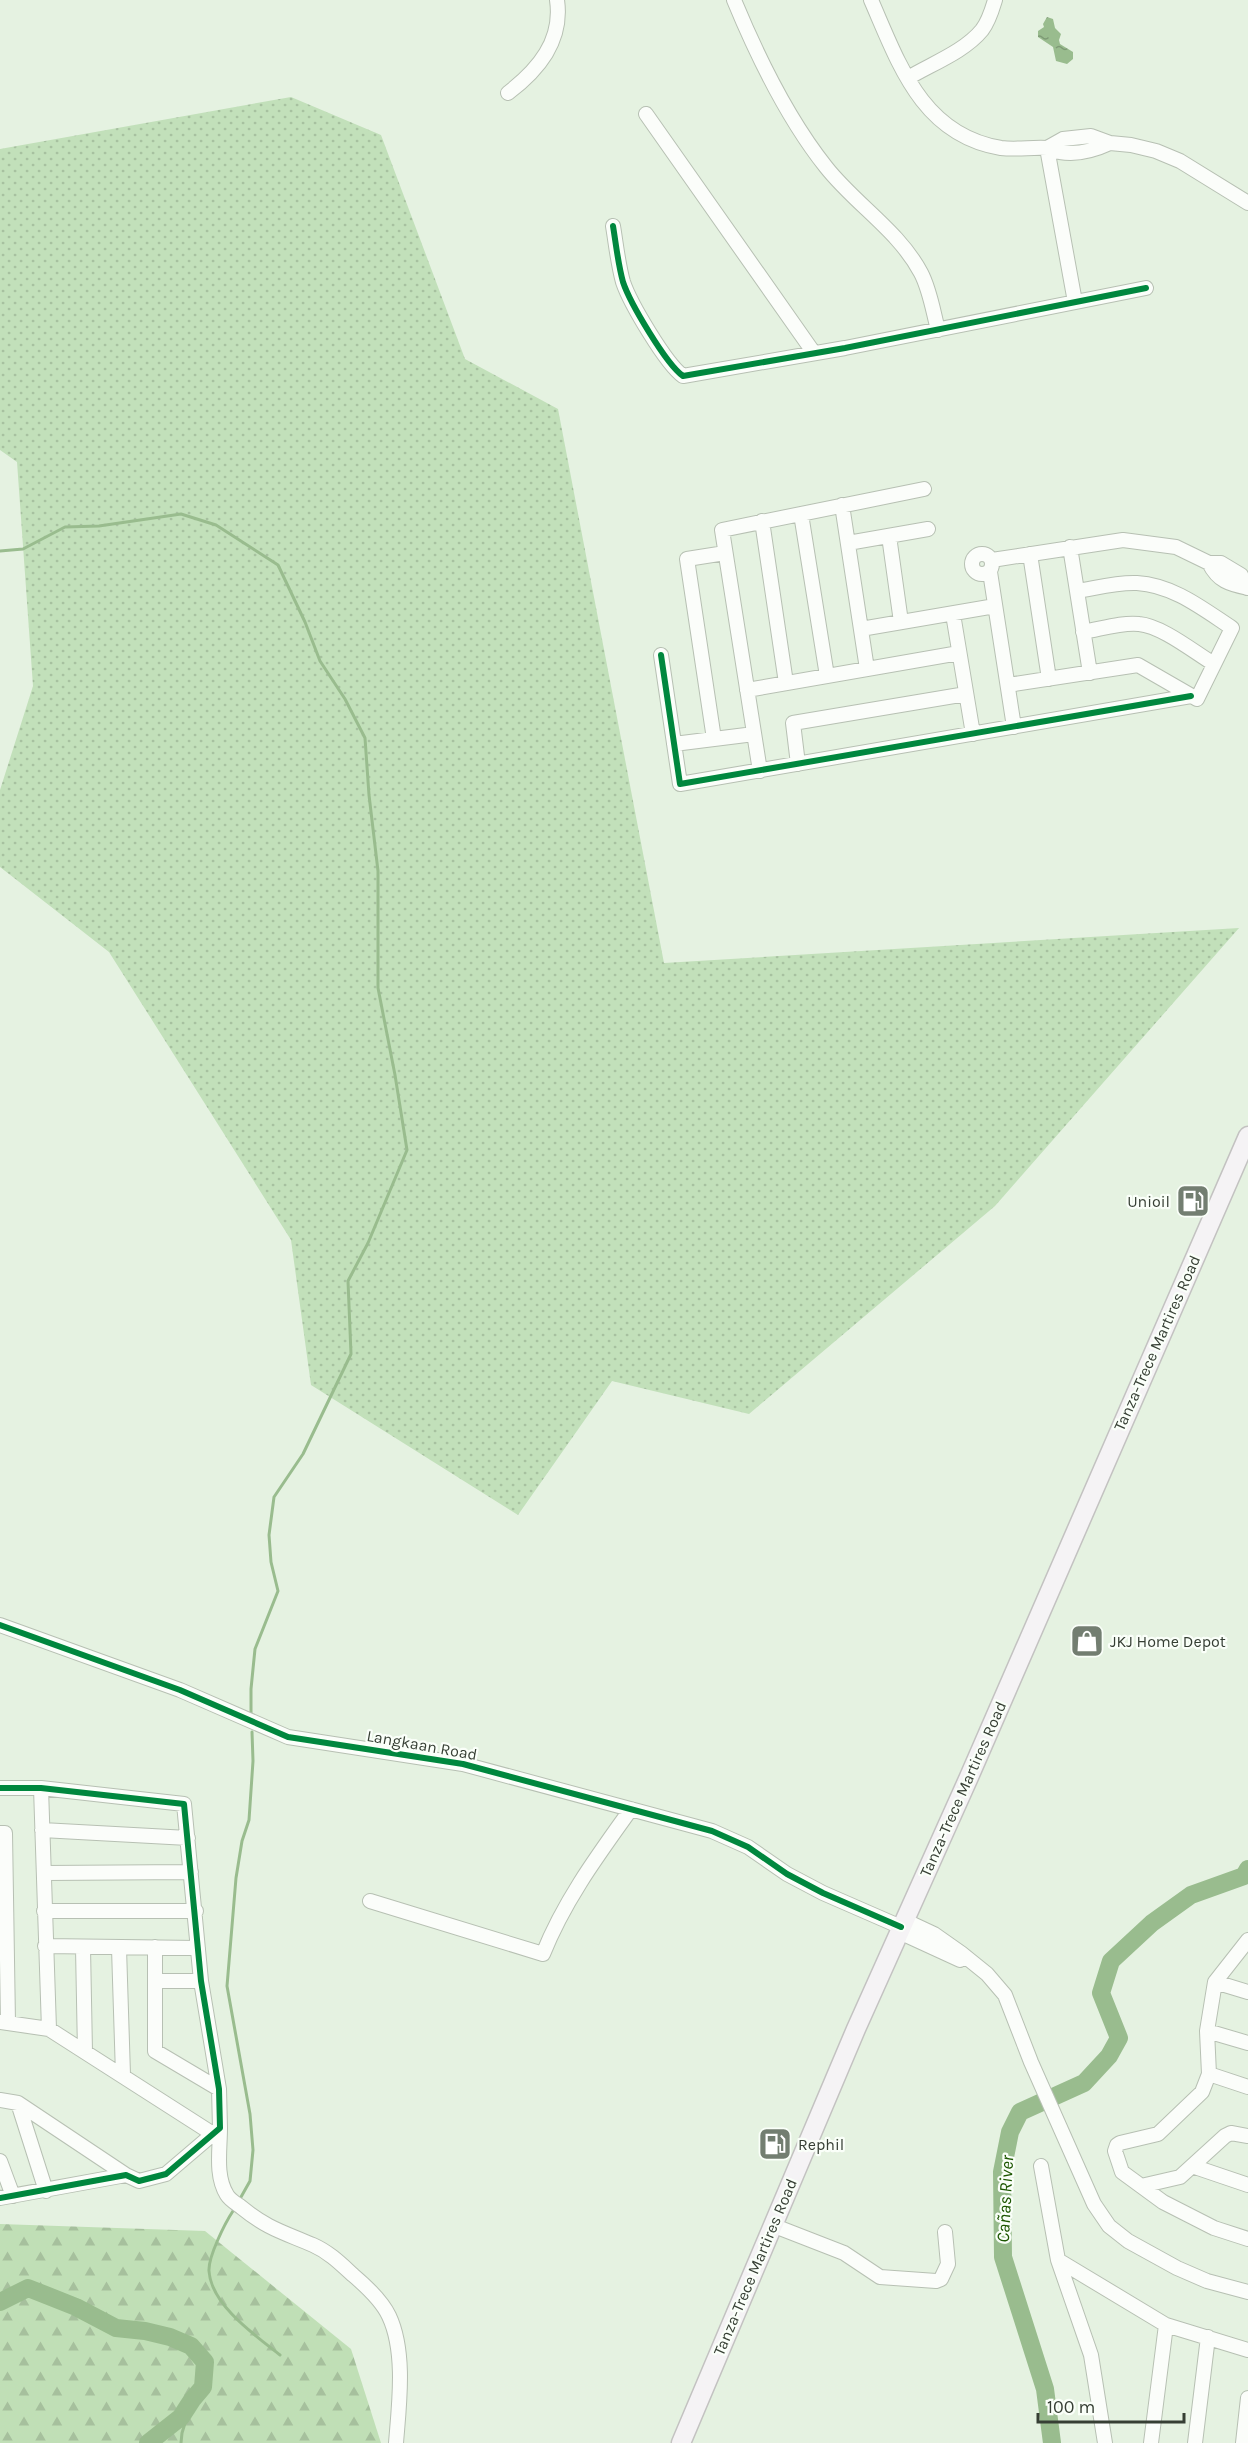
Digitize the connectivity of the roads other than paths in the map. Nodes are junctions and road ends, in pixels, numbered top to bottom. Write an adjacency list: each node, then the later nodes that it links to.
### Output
1 (557, 0): 6 (street)
2 (734, 0): 13 (street)
3 (871, 0): 5 (street)
4 (994, 0): 5 (street)
5 (908, 78): 8 (street)
6 (508, 93)
7 (646, 114): 14 (street)
8 (1047, 148): 9 (street); 12 (street)
9 (1248, 203)
10 (613, 226): 14 (street)
11 (1146, 288): 12 (street)
12 (1075, 302): 13 (street)
13 (938, 330): 14 (street)
14 (814, 353)
15 (924, 489): 16 (street)
16 (842, 505): 17 (street); 21 (street)
17 (801, 514): 18 (street); 37 (street)
18 (762, 521): 23 (street); 39 (street)
19 (928, 529): 20 (street)
20 (889, 536): 21 (street); 29 (street)
21 (848, 543): 30 (street)
22 (1070, 547): 24 (street); 25 (street); 26 (street)
23 (725, 553): 41 (street); 47 (street)
24 (1030, 554): 27 (street); 38 (street)
25 (1247, 588)
26 (1077, 591): 31 (street); 34 (street)
27 (995, 606): 28 (street); 40 (street)
28 (953, 614): 29 (street); 32 (street)
29 (901, 622): 30 (street)
30 (861, 629): 35 (street)
31 (1083, 632): 34 (street); 36 (street)
32 (959, 653): 35 (street); 42 (street)
33 (661, 655): 48 (street)
34 (1214, 664): 43 (street)
35 (867, 669): 37 (street)
36 (1090, 673): 38 (street); 43 (street)
37 (827, 676): 39 (street)
38 (1049, 679): 40 (street)
39 (786, 683): 41 (street)
40 (1008, 685): 44 (street)
41 (747, 690): 45 (street)
42 (966, 694): 46 (street); 49 (street)
43 (1191, 696): 44 (street)
44 (1014, 727): 46 (street)
45 (754, 734): 47 (street); 50 (street)
46 (973, 734): 49 (street)
47 (714, 739): 48 (street)
48 (674, 744): 50 (street)
49 (798, 764): 50 (street)
50 (760, 771)
51 (1248, 1136): 65 (main road, Tanza-Trece Martires Road)
52 (0, 1625): 55 (street, Langkaan Road)
53 (0, 1788): 54 (street)
54 (42, 1788): 56 (street); 58 (street)
55 (631, 1809): 62 (street); 65 (street, Langkaan Road)
56 (42, 1830): 58 (street); 60 (street)
57 (0, 1833): 61 (street)
58 (188, 1838): 59 (street)
59 (190, 1872): 60 (street); 64 (street)
60 (45, 1873): 63 (street)
61 (4, 1875): 76 (street)
62 (370, 1901)
63 (44, 1911): 64 (street); 67 (street)
64 (196, 1911): 71 (street)
65 (901, 1926): 97 (main road, Tanza-Trece Martires Road); 101 (street, Langkaan Road)
66 (1248, 1940): 74 (street)
67 (45, 1946): 69 (street); 77 (street)
68 (155, 1947): 70 (street); 71 (street); 72 (street)
69 (83, 1948): 70 (street); 80 (street)
70 (119, 1948): 82 (street)
71 (198, 1948): 73 (street)
72 (156, 1981): 73 (street); 84 (street)
73 (201, 1981): 84 (street)
74 (1215, 1982): 75 (street); 78 (street)
75 (1248, 1992)
76 (4, 2023): 77 (street)
77 (49, 2029): 80 (street)
78 (1208, 2031): 79 (street); 81 (street)
79 (1248, 2043)
80 (85, 2052): 82 (street)
81 (1209, 2074): 83 (street); 94 (street)
82 (123, 2075): 87 (street)
83 (1248, 2087)
84 (219, 2089): 87 (street)
85 (0, 2100): 86 (street)
86 (18, 2103): 92 (street); 95 (street)
87 (216, 2131): 92 (street); 106 (street)
88 (1248, 2136): 91 (street)
89 (0, 2161): 96 (street)
90 (1041, 2166): 100 (street)
91 (1192, 2166): 93 (street); 94 (street)
92 (126, 2175): 95 (street)
93 (1248, 2185)
94 (1141, 2186): 99 (street)
95 (46, 2191): 96 (street)
96 (7, 2197)
97 (772, 2224): 98 (street); 107 (main road, Tanza-Trece Martires Road)
98 (945, 2232)
99 (1248, 2239)
100 (1058, 2260): 102 (street); 108 (street)
101 (1248, 2292)
102 (1166, 2325): 103 (street); 109 (street)
103 (1208, 2337): 104 (street); 110 (street)
104 (1248, 2350)
105 (1248, 2398): 111 (street)
106 (396, 2443)
107 (681, 2443)
108 (1105, 2443)
109 (1151, 2443)
110 (1195, 2443)
111 (1243, 2443)

